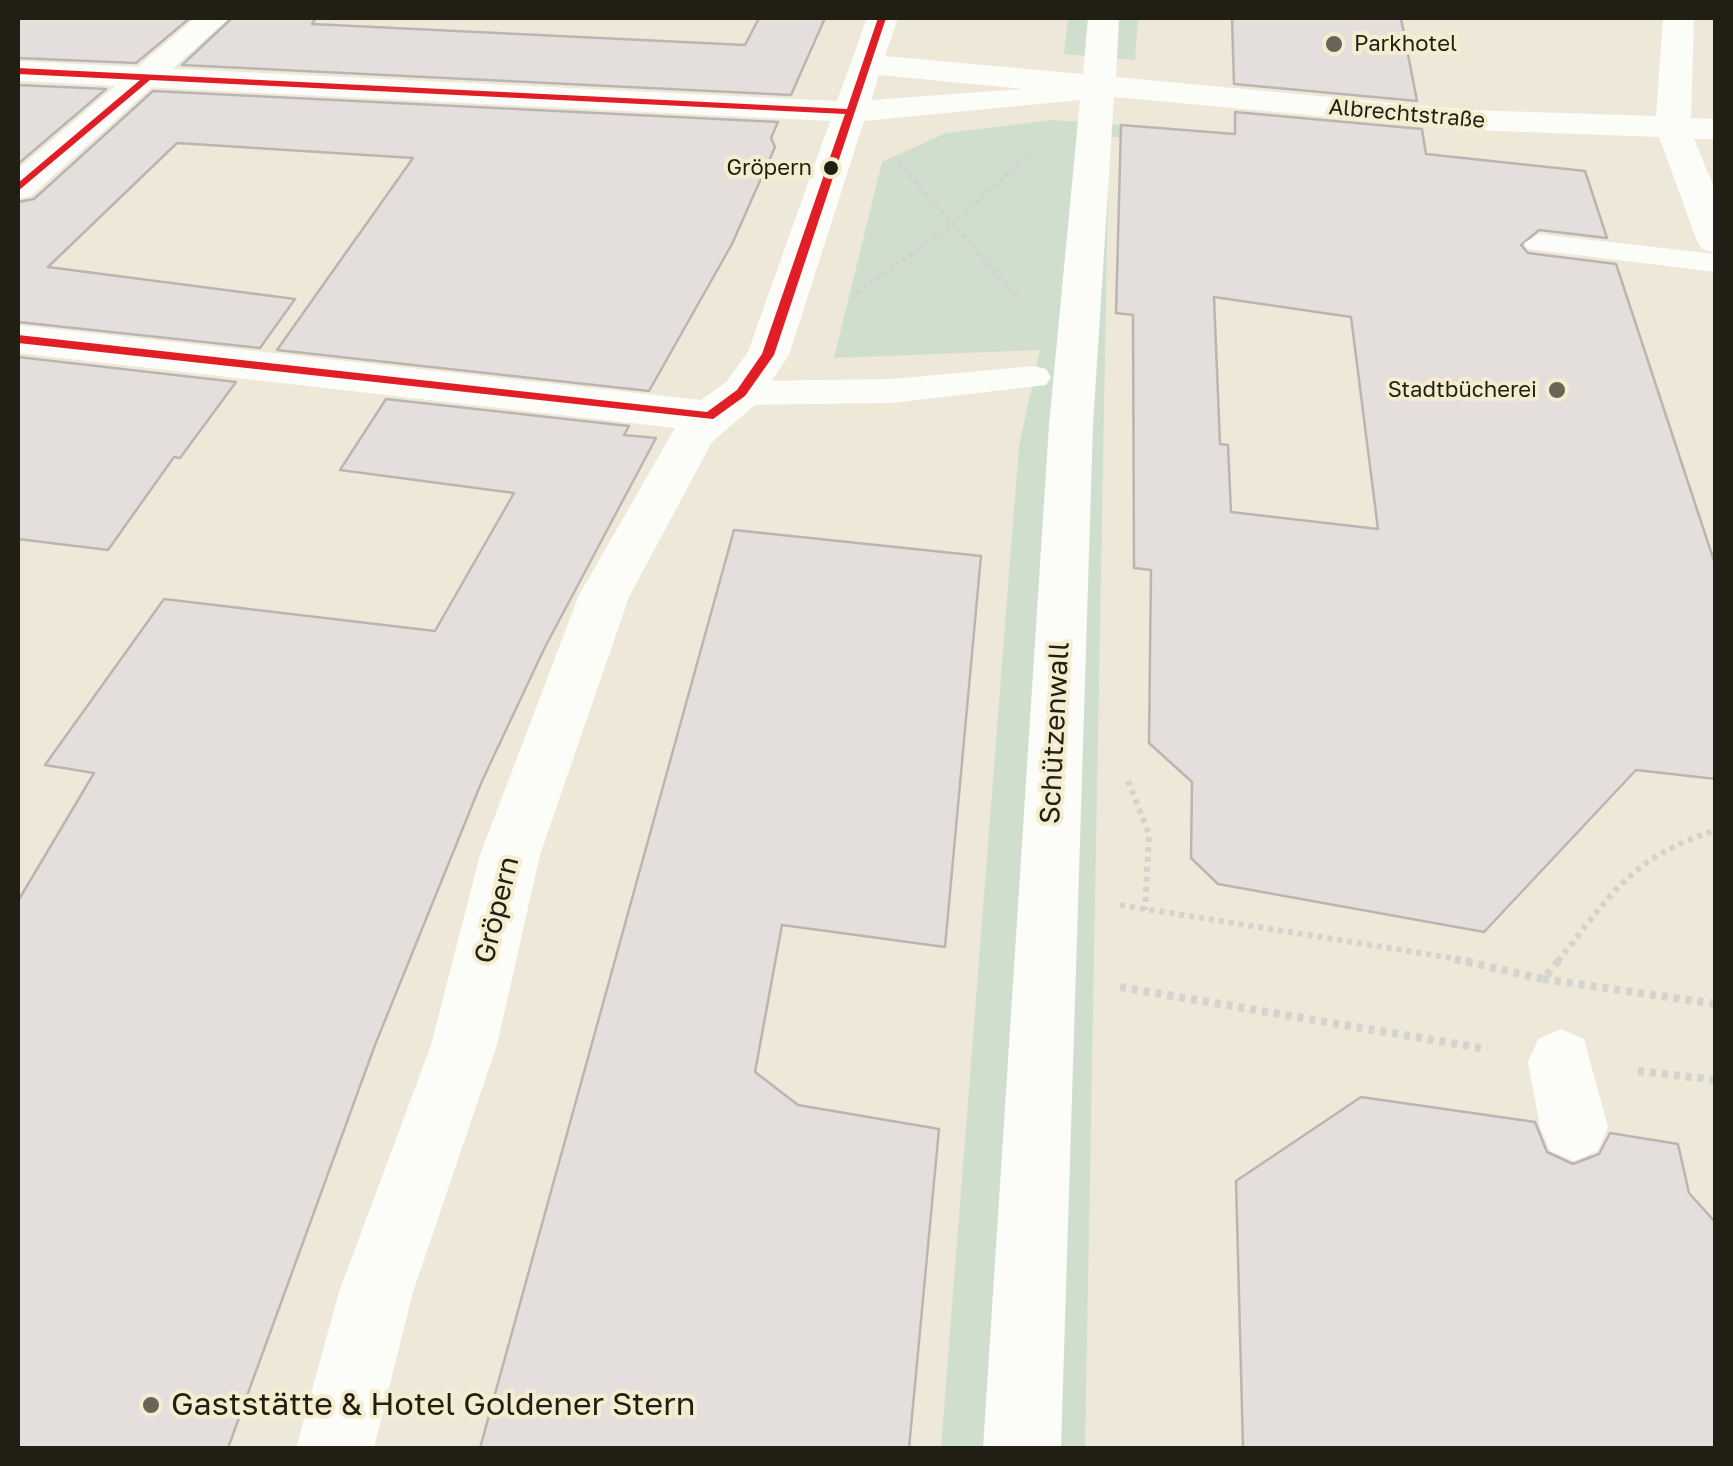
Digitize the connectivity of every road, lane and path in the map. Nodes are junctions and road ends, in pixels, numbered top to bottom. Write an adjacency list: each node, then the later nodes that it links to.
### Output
1 (214, 18): 8 (street)
2 (882, 18): 5 (street, Gröpern)
3 (1104, 18): 9 (street, Schützenwall)
4 (1680, 18): 11 (street)
5 (866, 64): 7 (street, Albrechtstraße); 10 (street, Gröpern)
6 (18, 71): 8 (street)
7 (990, 76): 9 (street, Albrechtstraße); 10 (street, Albrechtstraße)
8 (146, 78): 10 (street); 13 (street)
9 (1100, 87): 10 (street, Albrechtstraße); 11 (street, Albrechtstraße); 14 (path); 20 (street, Schützenwall)
10 (851, 112): 14 (path); 19 (street, Gröpern)
11 (1673, 129): 12 (street, Albrechtstraße); 15 (street)
12 (1716, 129)
13 (18, 188)
14 (954, 224): 19 (path); 20 (path)
15 (1716, 241)
16 (1539, 243): 17 (lane)
17 (1716, 263)
18 (18, 339): 21 (street)
19 (768, 355): 21 (street, Gröpern)
20 (1056, 370): 21 (lane); 23 (street, Schützenwall)
21 (724, 404): 29 (street, Gröpern)
22 (1716, 830): 25 (path)
23 (1048, 893): 24 (street, Schützenwall); 25 (path)
24 (1045, 974): 27 (path); 30 (street, Schützenwall)
25 (1543, 979): 26 (path)
26 (1716, 1004)
27 (1562, 1062): 28 (street)
28 (1574, 1127)
29 (335, 1448)
30 (1022, 1448)

